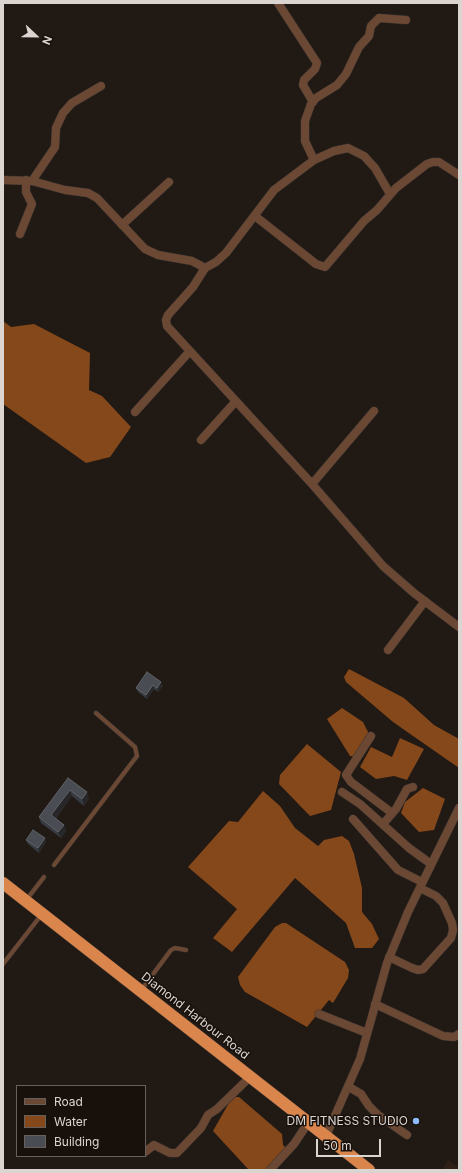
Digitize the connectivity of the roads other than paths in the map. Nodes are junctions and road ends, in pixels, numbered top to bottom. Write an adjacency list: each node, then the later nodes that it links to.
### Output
1 (278, 3): 4 (street)
2 (406, 20): 4 (street)
3 (100, 86): 8 (street)
4 (313, 102): 5 (street)
5 (314, 160): 10 (street); 11 (street)
6 (459, 175): 10 (street)
7 (3, 180): 8 (street)
8 (29, 181): 12 (street); 13 (street)
9 (169, 182): 12 (street)
10 (390, 194): 11 (street)
11 (255, 216): 14 (street)
12 (122, 225): 14 (street)
13 (20, 234)
14 (205, 268): 15 (street)
15 (190, 351): 16 (street); 18 (street)
16 (236, 402): 19 (street); 20 (street)
17 (374, 411): 20 (street)
18 (135, 412)
19 (201, 440)
20 (312, 484): 21 (street)
21 (425, 601): 22 (street); 23 (street)
22 (459, 627)
23 (388, 650)
24 (96, 713): 32 (lane)
25 (371, 736): 29 (street)
26 (414, 787): 29 (street)
27 (342, 792): 31 (street)
28 (459, 808): 33 (street)
29 (392, 813): 31 (street)
30 (353, 819): 36 (street)
31 (383, 824): 33 (street)
32 (54, 864)
33 (431, 864): 36 (street)
34 (44, 877): 37 (lane)
35 (3, 883): 37 (highway, Diamond Harbour Road)
36 (421, 885): 40 (street); 40 (street)
37 (26, 901): 38 (highway, Diamond Harbour Road)
38 (42, 914): 41 (lane); 42 (highway, Diamond Harbour Road)
39 (186, 950): 42 (lane)
40 (390, 956): 43 (street)
41 (3, 964)
42 (141, 991): 47 (highway, Diamond Harbour Road)
43 (375, 1004): 45 (street); 46 (street)
44 (319, 1014): 45 (street)
45 (367, 1033): 48 (street)
46 (459, 1034)
47 (250, 1077): 49 (highway, Diamond Harbour Road); 52 (street)
48 (349, 1087): 50 (street); 51 (street)
49 (308, 1123): 51 (highway, Diamond Harbour Road); 53 (street)
50 (407, 1135)
51 (326, 1136): 54 (highway, Diamond Harbour Road)
52 (146, 1151)
53 (270, 1170)
54 (369, 1170)

